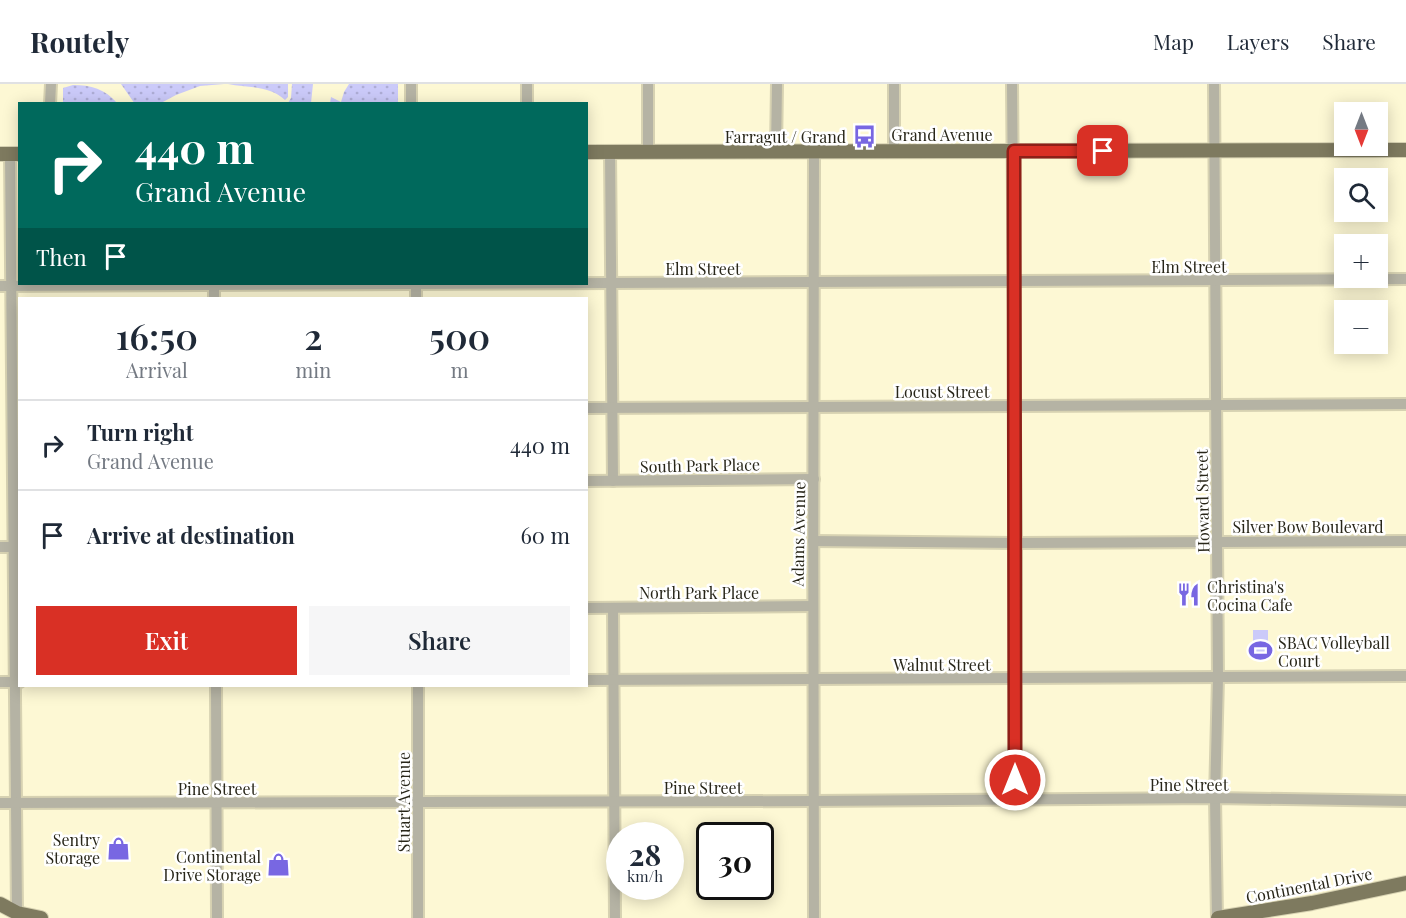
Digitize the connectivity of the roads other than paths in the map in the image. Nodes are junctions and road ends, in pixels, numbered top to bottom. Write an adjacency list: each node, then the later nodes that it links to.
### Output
1 (51, 84): 9 (street)
2 (411, 84): 10 (street)
3 (527, 84): 11 (street)
4 (648, 84): 20 (street)
5 (777, 84): 13 (street)
6 (894, 84): 15 (street)
7 (1012, 84): 16 (street)
8 (1214, 84): 17 (street, Howard Street)
9 (50, 102)
10 (411, 102)
11 (527, 102)
12 (1406, 150): 17 (main road, Grand Avenue)
13 (776, 151): 14 (main road, Grand Avenue); 20 (main road, Grand Avenue)
14 (814, 151): 15 (main road, Grand Avenue); 25 (street, Adams Avenue)
15 (894, 151): 16 (main road, Grand Avenue)
16 (1014, 151): 17 (main road, Grand Avenue); 24 (street)
17 (1215, 151): 23 (street, Howard Street)
18 (588, 152): 19 (main road, Grand Avenue)
19 (610, 152): 20 (main road, Grand Avenue); 27 (street)
20 (648, 152)
21 (10, 154): 29 (street)
22 (1406, 279): 23 (street, Elm Street)
23 (1216, 281): 24 (street, Elm Street); 33 (street, Howard Street)
24 (1014, 282): 25 (street, Elm Street); 32 (street)
25 (814, 283): 27 (street, Elm Street); 31 (street, Adams Avenue)
26 (588, 284): 27 (street, Elm Street)
27 (611, 284): 35 (street)
28 (110, 285): 29 (street, Elm Street)
29 (6, 286): 37 (street)
30 (1406, 405): 33 (street, Locust Street)
31 (815, 406): 32 (street, Locust Street); 35 (street, Locust Street); 38 (street, Adams Avenue)
32 (1015, 406): 33 (street, Locust Street); 44 (street)
33 (1216, 406): 43 (street, Howard Street)
34 (588, 408): 35 (street, Locust Street)
35 (612, 408): 40 (street)
36 (0, 410): 37 (street)
37 (16, 410): 46 (street)
38 (814, 478): 40 (street, South Park Place); 41 (street, Adams Avenue)
39 (588, 481): 40 (street, South Park Place)
40 (613, 481)
41 (813, 541): 44 (street, Silver Bow Boulevard); 47 (street, Adams Avenue)
42 (1406, 541): 43 (street, Silver Bow Boulevard)
43 (1217, 542): 44 (street, Silver Bow Boulevard); 52 (street, Howard Street)
44 (1016, 543): 51 (street)
45 (0, 548): 46 (street)
46 (17, 548): 57 (street)
47 (812, 606): 49 (street, North Park Place); 55 (street, Adams Avenue)
48 (588, 608): 49 (street, North Park Place)
49 (613, 608): 54 (street)
50 (1406, 676): 52 (street, Walnut Street)
51 (1016, 678): 52 (street, Walnut Street); 55 (street, Walnut Street); 61 (street)
52 (1218, 678): 60 (street, Howard Street)
53 (588, 680): 54 (street, Walnut Street)
54 (614, 680): 55 (street, Walnut Street); 65 (street)
55 (812, 680): 62 (street, Adams Avenue)
56 (0, 682): 57 (street)
57 (17, 682): 67 (street)
58 (216, 687): 64 (street)
59 (417, 687): 68 (street, Stuart Avenue)
60 (1215, 798): 61 (street, Pine Street); 63 (street, Pine Street); 77 (street, Howard Street)
61 (1015, 799): 62 (street, Pine Street)
62 (813, 801): 65 (street, Pine Street); 76 (street, Adams Avenue)
63 (1406, 801)
64 (217, 802): 67 (street, Pine Street); 68 (street, Pine Street); 73 (street)
65 (614, 802): 68 (street, Pine Street); 75 (street)
66 (0, 803): 67 (street, Pine Street)
67 (16, 803): 71 (street)
68 (418, 803): 74 (street, Stuart Avenue)
69 (1406, 883): 77 (main road, Continental Drive)
70 (0, 904): 71 (main road)
71 (17, 913): 72 (main road)
72 (40, 918)
73 (217, 918)
74 (418, 918)
75 (615, 918)
76 (814, 918)
77 (1218, 918)

